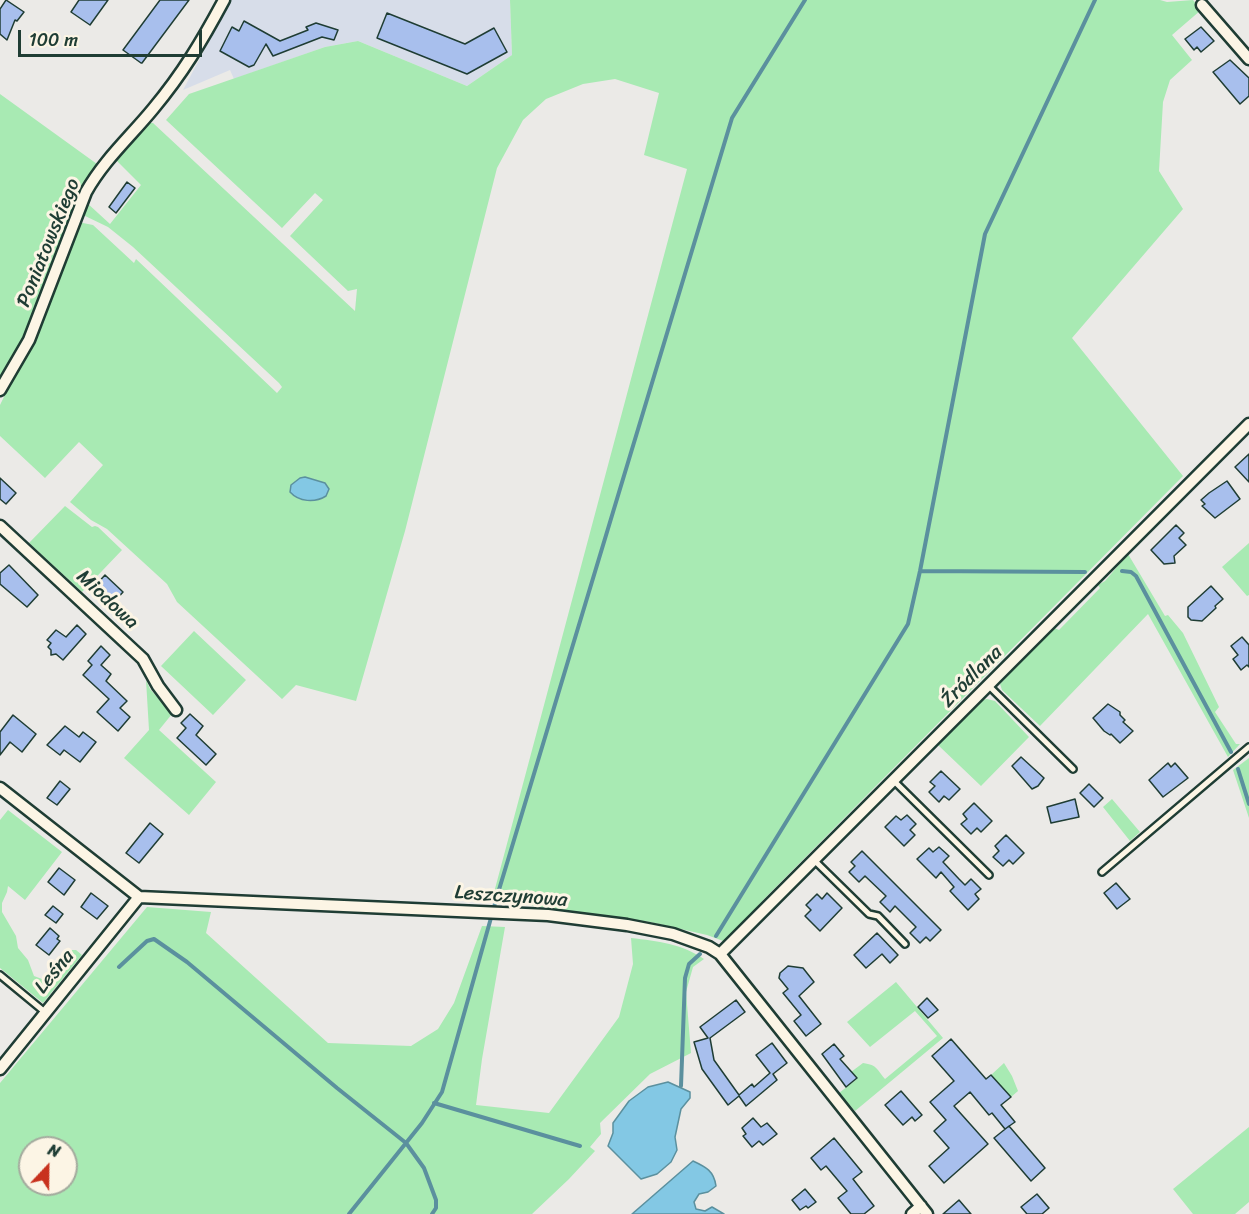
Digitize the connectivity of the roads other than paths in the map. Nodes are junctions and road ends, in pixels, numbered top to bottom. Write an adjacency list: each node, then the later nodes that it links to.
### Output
1 (224, 0): 4 (street, Poniatowskiego)
2 (1202, 5): 3 (street)
3 (1249, 59)
4 (0, 390)
5 (1249, 424): 7 (street, Źródlana)
6 (0, 526): 8 (street, Miodowa)
7 (989, 686): 10 (lane); 11 (street, Źródlana)
8 (176, 710)
9 (1249, 747): 14 (lane)
10 (1073, 769)
11 (894, 781): 13 (street, Źródlana); 15 (lane)
12 (0, 788): 16 (street)
13 (814, 860): 17 (lane); 18 (street, Źródlana)
14 (1102, 872)
15 (989, 875)
16 (139, 897): 18 (street, Leszczynowa); 20 (street, Leśna)
17 (905, 944)
18 (720, 954): 22 (street, Leszczynowa)
19 (0, 975): 20 (lane)
20 (46, 1013): 21 (street, Leśna)
21 (0, 1069)
22 (924, 1210): 23 (street)
23 (912, 1214)

